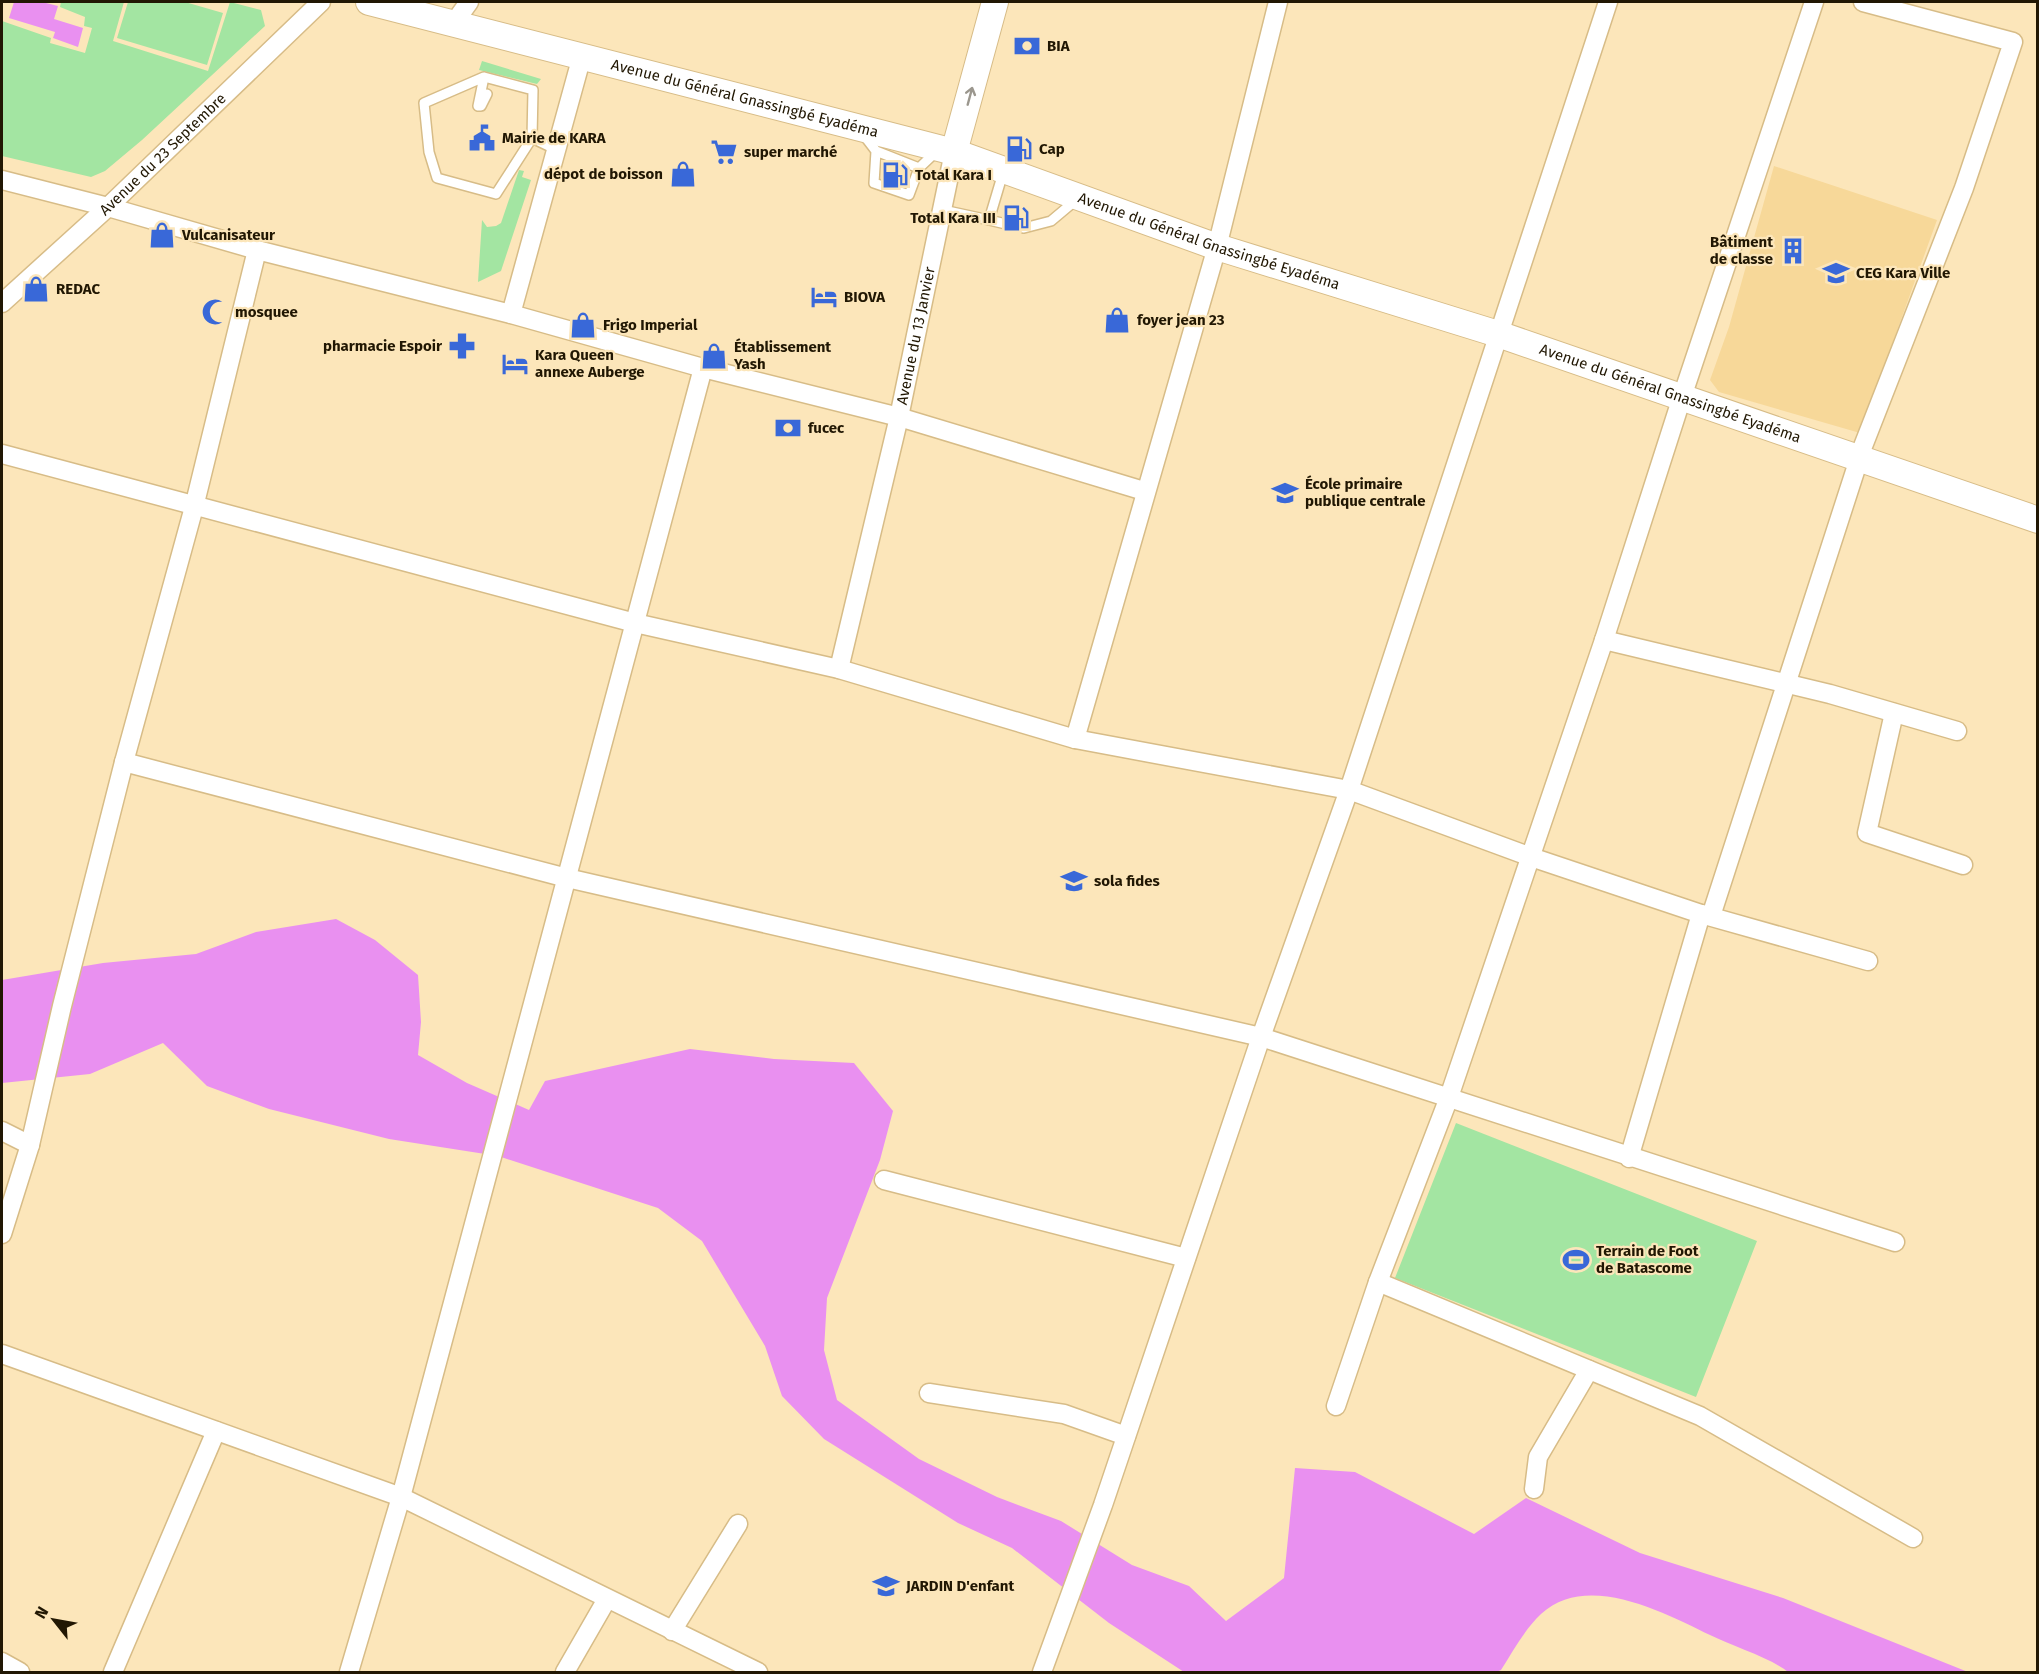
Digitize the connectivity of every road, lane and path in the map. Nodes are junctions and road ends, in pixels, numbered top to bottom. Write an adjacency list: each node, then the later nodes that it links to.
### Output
1 (321, 2): 24 (street, Avenue du 23 Septembre)
2 (369, 2): 9 (main road, Avenue du Général Gnassingbé Eyadéma)
3 (469, 2): 9 (street)
4 (994, 2): 18 (main road, Avenue du 13 Janvier, one-way to 4)
5 (1278, 2): 29 (street)
6 (1608, 2): 33 (street)
7 (1814, 2): 35 (street)
8 (1863, 2): 38 (street)
9 (454, 23): 10 (main road, Avenue du Général Gnassingbé Eyadéma)
10 (582, 56): 15 (main road, Avenue du Général Gnassingbé Eyadéma); 17 (street)
11 (484, 76): 12 (lane); 14 (lane); 16 (lane)
12 (487, 94)
13 (413, 102): 14 (lane)
14 (424, 103): 16 (lane)
15 (858, 127): 18 (main road, Avenue du Général Gnassingbé Eyadéma); 19 (lane)
16 (532, 138): 17 (lane)
17 (556, 150): 32 (street)
18 (947, 150): 20 (lane); 21 (main road, Avenue du Général Gnassingbé Eyadéma); 25 (street, Avenue du 13 Janvier)
19 (876, 151): 20 (lane); 20 (lane)
20 (919, 168)
21 (1004, 170): 23 (main road, Avenue du Général Gnassingbé Eyadéma); 26 (lane)
22 (2, 180): 24 (street)
23 (1079, 197): 28 (lane); 29 (main road, Avenue du Général Gnassingbé Eyadéma)
24 (108, 207): 30 (street); 31 (street, Avenue du 23 Septembre)
25 (943, 210): 26 (lane); 36 (street, Avenue du 13 Janvier)
26 (989, 220): 27 (lane)
27 (1006, 224)
28 (1024, 228)
29 (1217, 247): 33 (main road, Avenue du Général Gnassingbé Eyadéma); 39 (street)
30 (257, 250): 32 (street); 40 (street)
31 (2, 303)
32 (511, 314): 34 (street)
33 (1498, 334): 35 (main road, Avenue du Général Gnassingbé Eyadéma); 50 (street)
34 (703, 368): 36 (street); 42 (street)
35 (1682, 397): 38 (main road, Avenue du Général Gnassingbé Eyadéma); 43 (street)
36 (899, 417): 39 (street); 44 (street, Avenue du 13 Janvier)
37 (2, 454): 40 (street)
38 (1858, 459): 41 (main road, Avenue du Général Gnassingbé Eyadéma); 45 (street)
39 (1144, 491): 48 (street)
40 (194, 507): 42 (street); 49 (street)
41 (2037, 520)
42 (635, 622): 44 (street); 53 (street)
43 (1604, 640): 45 (street); 51 (street)
44 (839, 669): 48 (street)
45 (1786, 685): 46 (street); 54 (street)
46 (1894, 713): 47 (street); 52 (street)
47 (1957, 731)
48 (1075, 739): 50 (street)
49 (124, 762): 53 (street); 59 (street)
50 (1349, 790): 51 (street); 56 (street)
51 (1531, 857): 54 (street); 57 (street)
52 (1963, 865)
53 (567, 878): 56 (street); 73 (street)
54 (1706, 915): 55 (street); 60 (street)
55 (1868, 961)
56 (1261, 1038): 57 (street); 64 (street)
57 (1448, 1100): 60 (street); 65 (street)
58 (2, 1131): 59 (street)
59 (30, 1145): 62 (street)
60 (1629, 1158): 63 (street)
61 (884, 1180): 64 (street)
62 (2, 1234)
63 (1895, 1242)
64 (1186, 1258): 71 (street)
65 (1378, 1282): 67 (street); 69 (street)
66 (2, 1354): 70 (street)
67 (1589, 1370): 72 (street); 75 (street)
68 (929, 1393): 71 (street)
69 (1336, 1406)
70 (216, 1431): 73 (street); 80 (street)
71 (1126, 1436): 84 (street)
72 (1534, 1489)
73 (401, 1497): 76 (street); 81 (street)
74 (738, 1524): 77 (street)
75 (1913, 1538)
76 (607, 1599): 77 (street); 82 (street)
77 (672, 1631): 83 (street)
78 (2, 1662): 79 (street)
79 (21, 1672)
80 (113, 1672)
81 (349, 1672)
82 (565, 1672)
83 (758, 1672)
84 (1042, 1672)

